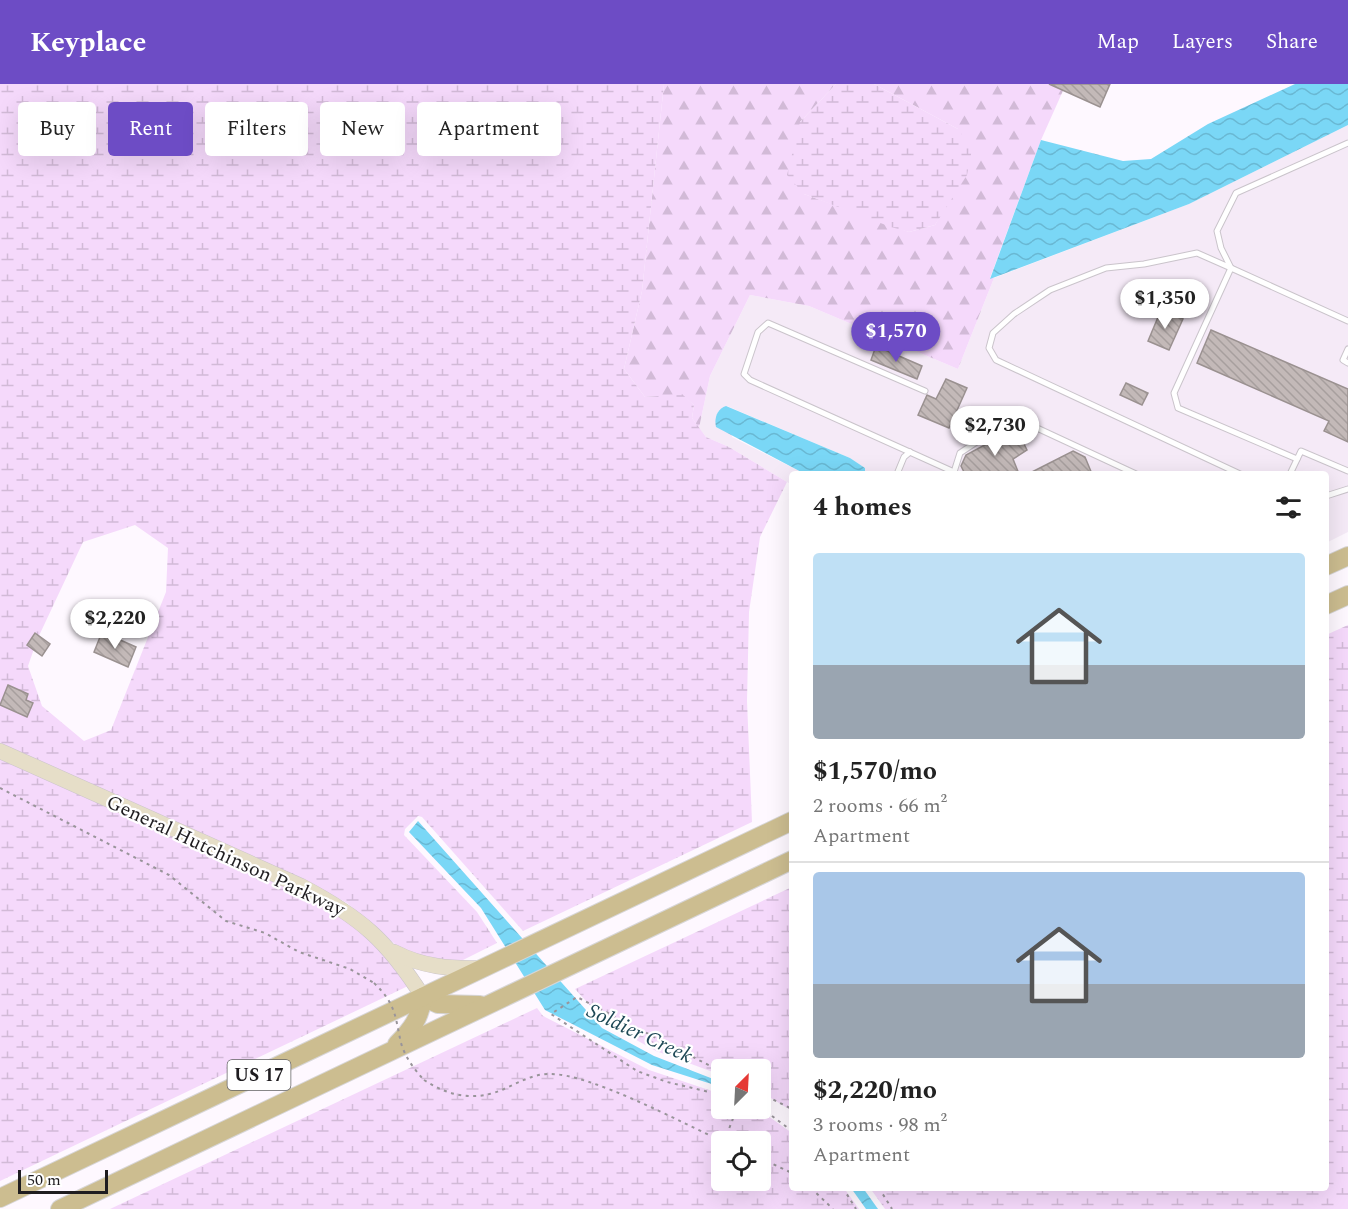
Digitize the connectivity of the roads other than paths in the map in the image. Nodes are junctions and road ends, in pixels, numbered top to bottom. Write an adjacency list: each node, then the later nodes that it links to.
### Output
1 (1348, 142): 2 (lane)
2 (1231, 268): 3 (lane); 8 (lane); 13 (lane)
3 (1348, 321)
4 (1348, 349): 5 (lane)
5 (1348, 363)
6 (925, 391): 7 (lane)
7 (910, 452): 9 (lane); 10 (lane)
8 (1297, 459): 14 (lane); 15 (lane)
9 (898, 471)
10 (950, 471)
11 (955, 471): 12 (lane)
12 (1129, 471)
13 (1234, 471)
14 (1291, 471)
15 (1348, 471)
16 (1348, 489): 17 (lane)
17 (1329, 495)
18 (1348, 556): 19 (main road)
19 (1329, 565)
20 (1348, 595): 21 (main road)
21 (1329, 604)
22 (0, 751): 25 (street, General Hutchinson Parkway)
23 (789, 822): 26 (main road, US 17)
24 (789, 861): 28 (main road, US 17)
25 (392, 951): 26 (street); 27 (street, General Hutchinson Parkway)
26 (491, 964): 27 (main road, US 17)
27 (423, 996): 28 (main road); 29 (main road); 30 (main road, US 17)
28 (489, 1004): 29 (main road, US 17)
29 (390, 1052): 31 (main road, US 17)
30 (0, 1198)
31 (60, 1209)

